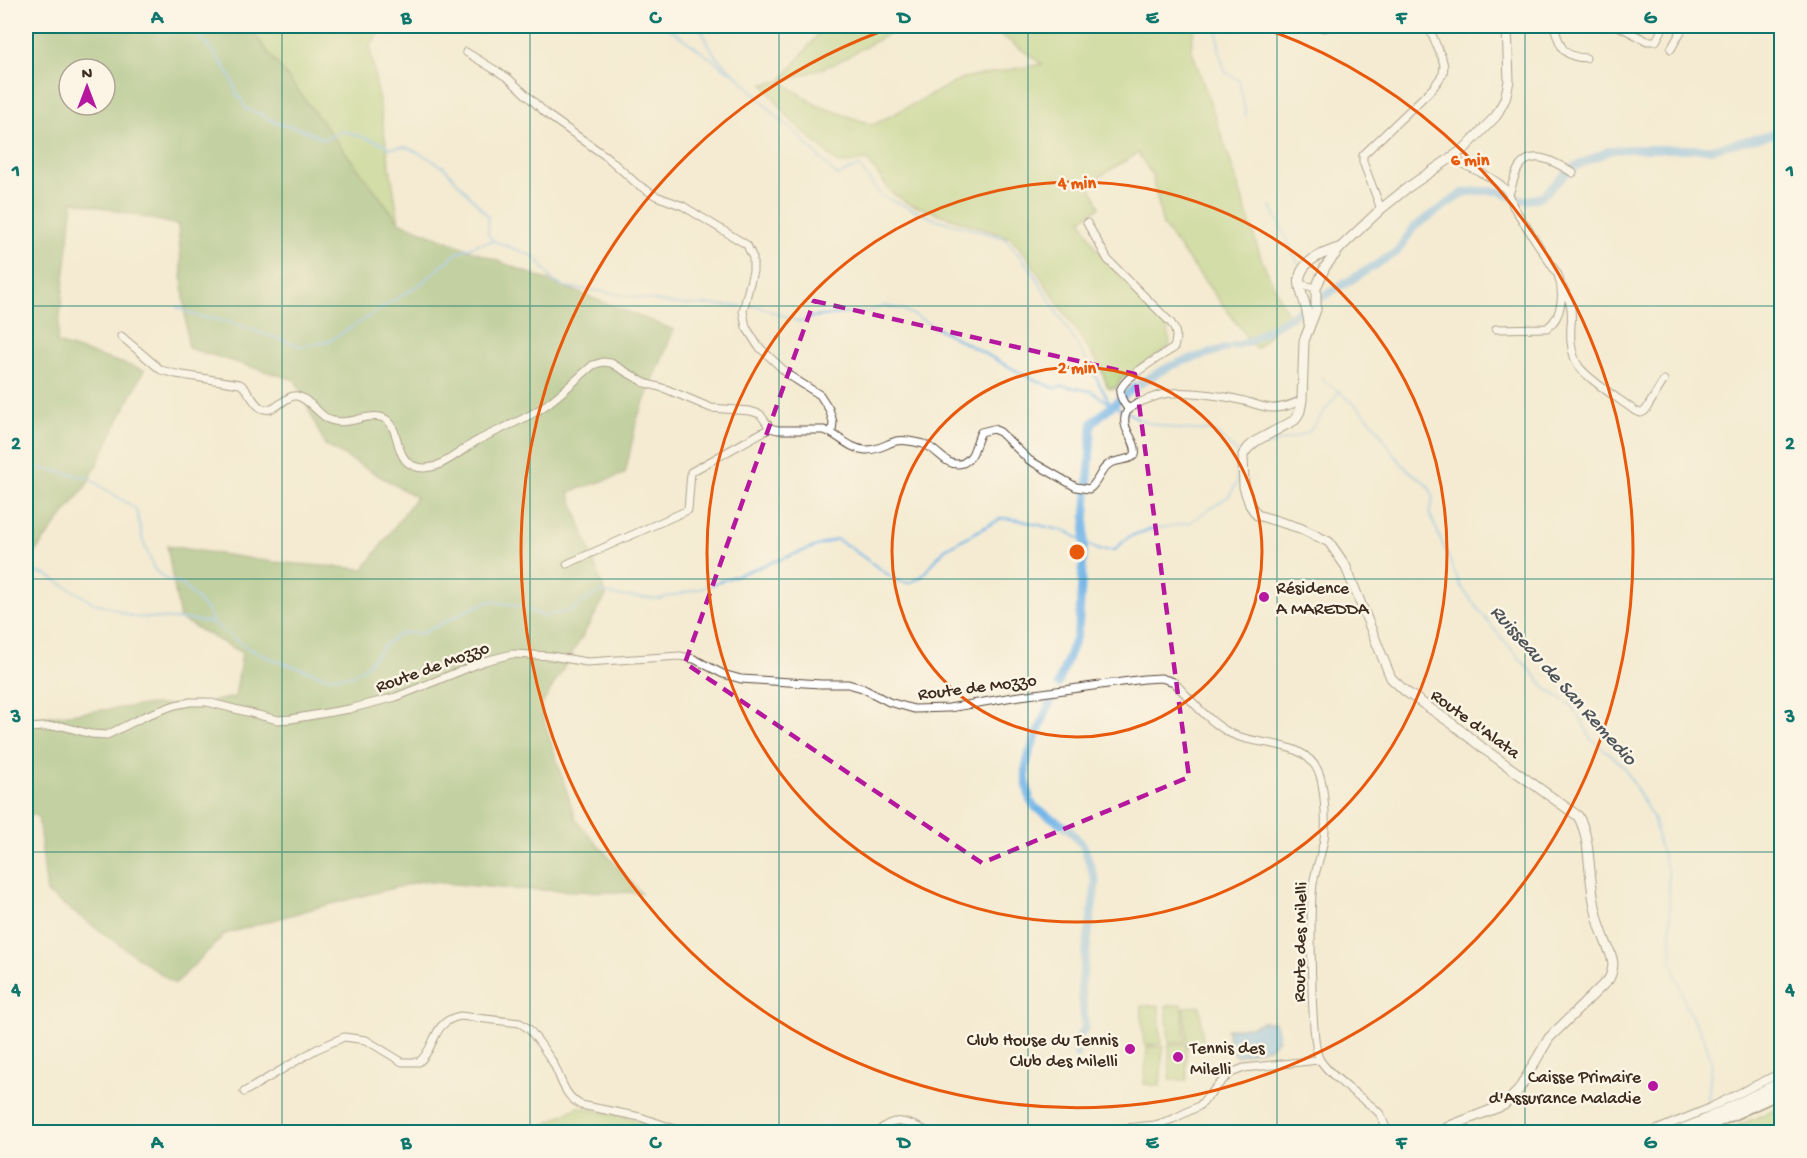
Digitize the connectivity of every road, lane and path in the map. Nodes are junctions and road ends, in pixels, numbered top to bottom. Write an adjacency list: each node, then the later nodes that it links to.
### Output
1 (1428, 26): 13 (street)
2 (1507, 26): 10 (street)
3 (1554, 26): 9 (street)
4 (1618, 26): 5 (street)
5 (1664, 26)
6 (1684, 26): 7 (street)
7 (1671, 49)
8 (466, 52): 26 (street)
9 (1586, 58)
10 (1452, 158): 12 (street); 13 (street)
11 (1570, 171): 12 (street)
12 (1509, 194): 17 (street)
13 (1381, 209): 15 (street)
14 (1087, 223): 24 (street)
15 (1341, 247): 16 (street); 18 (street)
16 (1300, 284): 18 (street); 20 (street)
17 (1562, 286): 19 (street); 22 (street)
18 (1316, 288): 20 (street, Route d'Alata)
19 (1496, 329)
20 (1309, 330): 23 (street, Route d'Alata)
21 (121, 336): 25 (street)
22 (1665, 380)
23 (1302, 400): 24 (street); 42 (street, Route d'Alata)
24 (1127, 413): 26 (street)
25 (770, 428): 26 (street); 27 (street)
26 (832, 432)
27 (567, 564)
28 (1161, 678): 29 (street, Route de Mozzo); 30 (street, Route des Milelli)
29 (26, 728)
30 (1319, 1060): 35 (street); 39 (street)
31 (1782, 1072): 43 (street)
32 (1782, 1082): 44 (main road)
33 (244, 1092): 36 (street)
34 (1782, 1092): 45 (main road)
35 (1385, 1131)
36 (684, 1132)
37 (878, 1132): 38 (street)
38 (929, 1132)
39 (1087, 1132)
40 (1299, 1132): 41 (street)
41 (1330, 1132)
42 (1440, 1132)
43 (1651, 1132)
44 (1676, 1132)
45 (1695, 1132)

